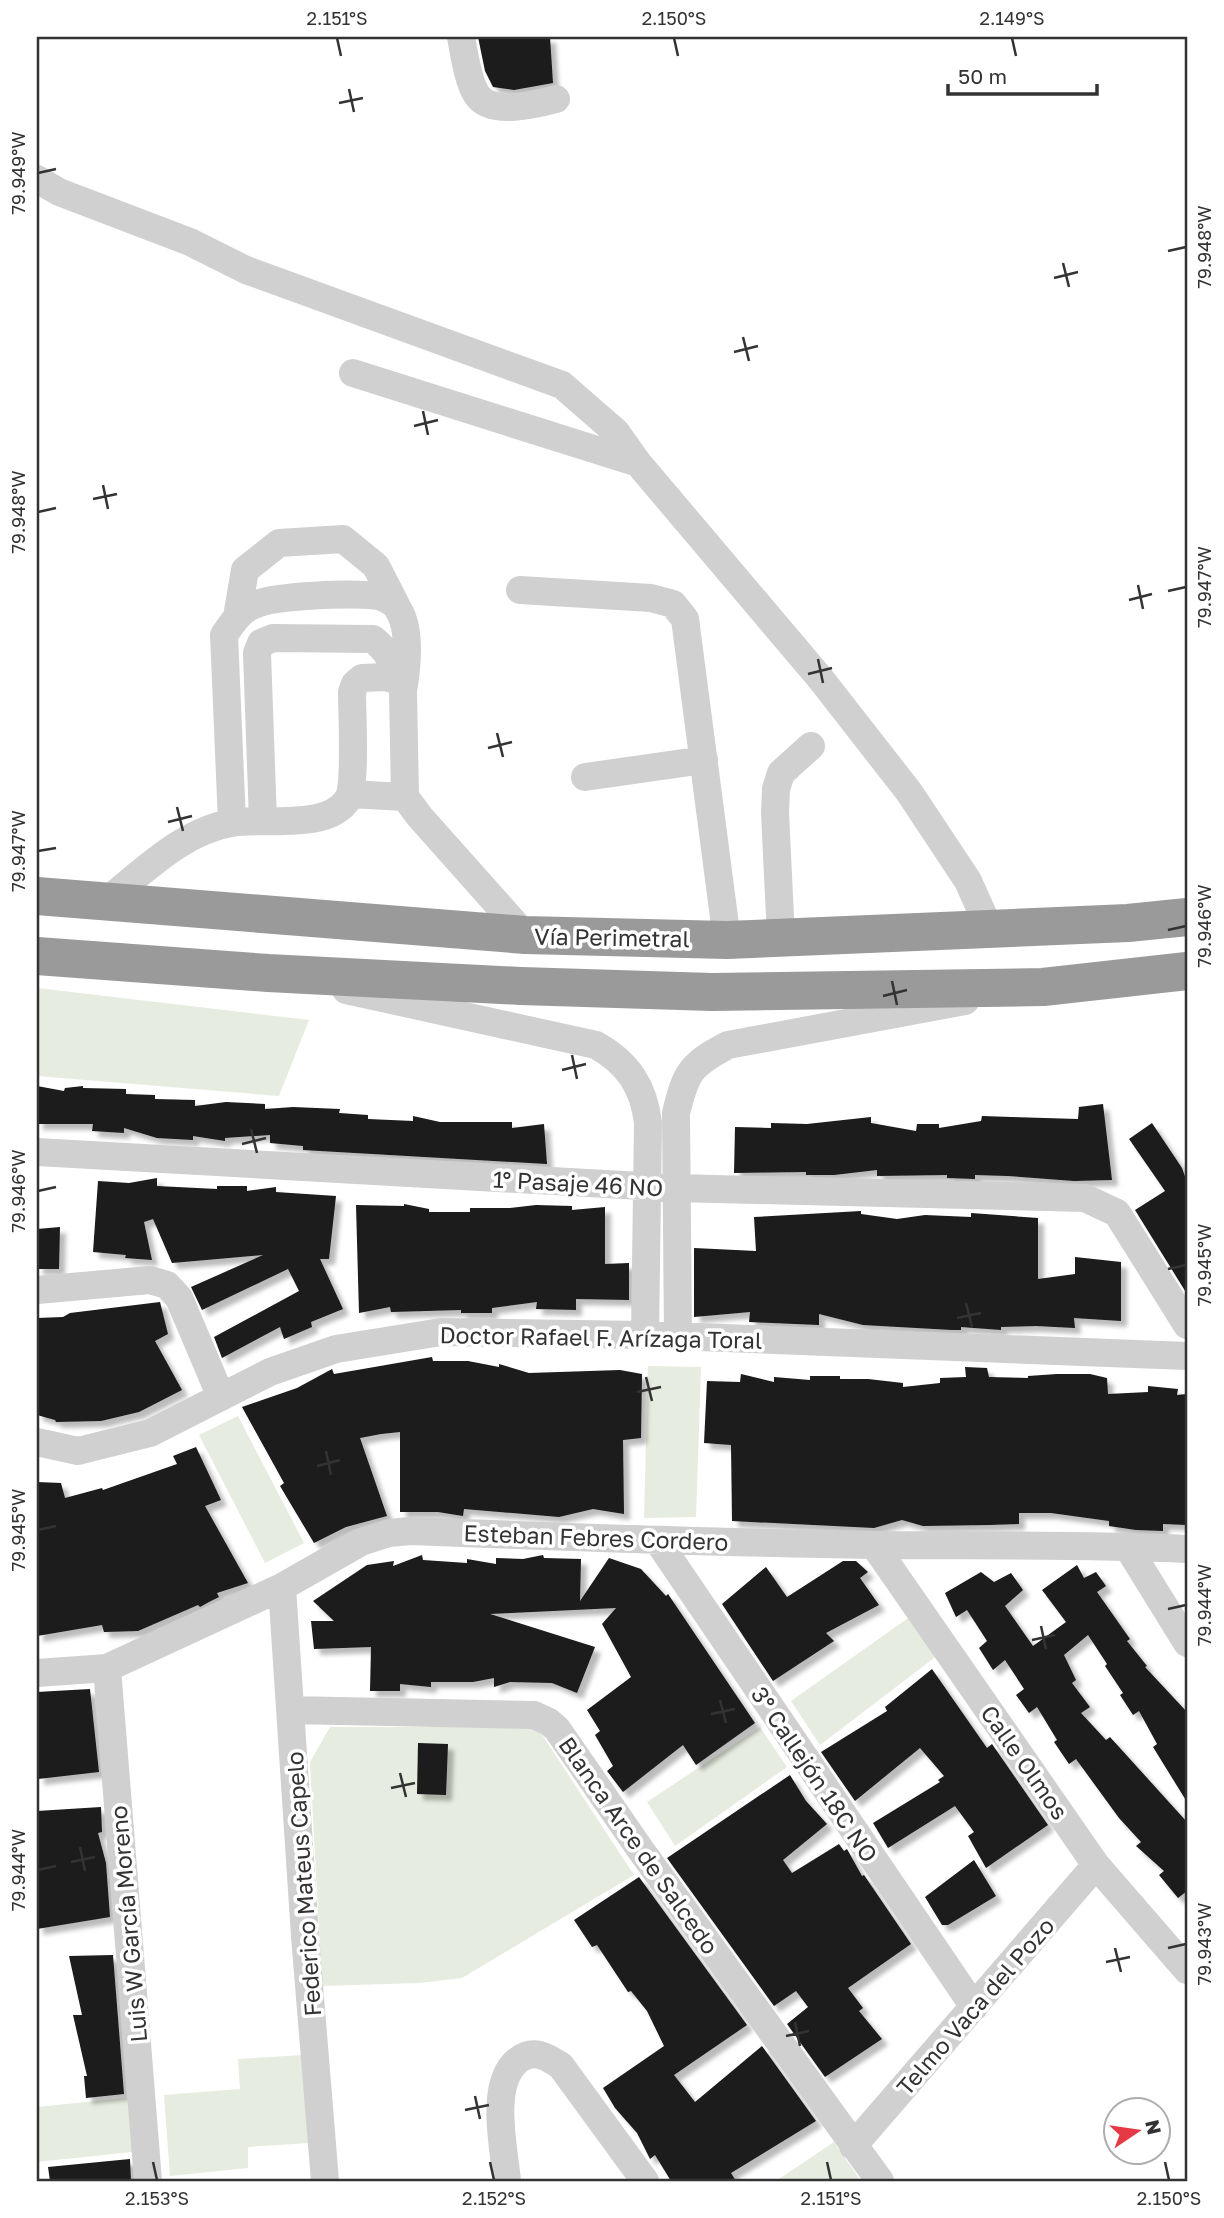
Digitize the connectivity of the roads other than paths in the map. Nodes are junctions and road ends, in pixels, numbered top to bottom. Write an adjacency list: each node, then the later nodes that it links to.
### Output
1 (461, 37): 2 (street)
2 (556, 99)
3 (37, 178): 5 (street)
4 (353, 373): 5 (street)
5 (638, 463): 20 (street)
6 (520, 590): 11 (street)
7 (396, 605): 8 (street); 8 (street); 9 (street)
8 (237, 617): 16 (street)
9 (401, 686): 13 (street); 14 (street); 15 (street)
10 (811, 746): 22 (street)
11 (704, 760): 12 (street); 23 (street)
12 (585, 777)
13 (351, 794): 14 (street); 15 (street)
14 (405, 797): 21 (street)
15 (262, 821): 16 (street)
16 (232, 822): 18 (street)
17 (37, 896): 18 (highway, Vía Perimetral)
18 (105, 902): 21 (highway, Vía Perimetral)
19 (1187, 917): 20 (highway, Vía Perimetral)
20 (989, 928): 22 (highway, Vía Perimetral)
21 (525, 935): 23 (highway, Vía Perimetral)
22 (781, 938): 23 (highway, Vía Perimetral)
23 (727, 940)
24 (37, 956): 26 (highway)
25 (1187, 971): 27 (highway)
26 (268, 974): 27 (highway); 29 (street)
27 (1043, 987): 28 (street)
28 (707, 1057): 29 (street); 32 (street)
29 (622, 1063): 31 (street)
30 (37, 1152): 31 (street, 1° Pasaje 46 NO)
31 (646, 1186): 32 (street, 1° Pasaje 46 NO); 35 (street)
32 (677, 1188): 34 (street, 1° Pasaje 46 NO); 36 (street)
33 (37, 1290): 38 (street)
34 (1187, 1325)
35 (645, 1335): 36 (street, Doctor Rafael F. Arízaga Toral); 38 (street, Doctor Rafael F. Arízaga Toral)
36 (678, 1337): 37 (street, Doctor Rafael F. Arízaga Toral)
37 (1187, 1356)
38 (221, 1397): 39 (street, Doctor Rafael F. Arízaga Toral)
39 (37, 1442)
40 (657, 1540): 41 (street, Esteban Febres Cordero); 44 (street, Esteban Febres Cordero); 51 (street, 3° Callejón 18C NO)
41 (874, 1545): 42 (street, Esteban Febres Cordero); 49 (street, Calle Olmos)
42 (1126, 1546): 43 (street, Esteban Febres Cordero); 45 (street)
43 (1187, 1549)
44 (282, 1587): 46 (street, Esteban Febres Cordero); 48 (street, Federico Mateus Capelo)
45 (1187, 1643)
46 (107, 1668): 47 (street, Esteban Febres Cordero); 53 (street, Luis W García Moreno)
47 (37, 1674)
48 (290, 1710): 52 (street, Blanca Arce de Salcedo); 54 (street, Federico Mateus Capelo)
49 (1096, 1865): 50 (street, Calle Olmos); 51 (street, Telmo Vaca del Pozo)
50 (1187, 1970)
51 (974, 2007): 52 (street, Telmo Vaca del Pozo)
52 (853, 2146): 57 (street, Blanca Arce de Salcedo)
53 (148, 2181)
54 (325, 2181)
55 (507, 2181): 56 (street)
56 (645, 2181)
57 (880, 2181)

